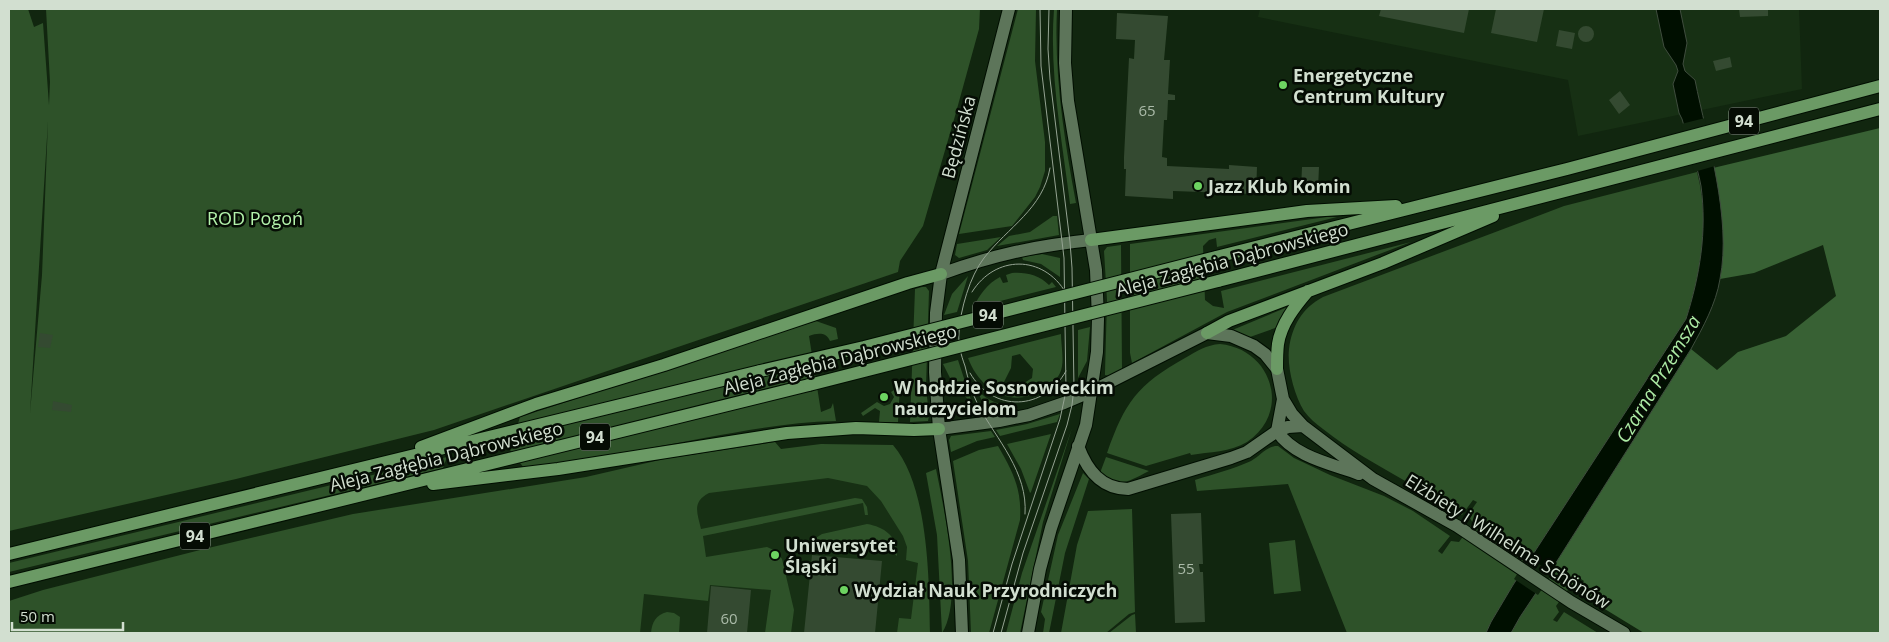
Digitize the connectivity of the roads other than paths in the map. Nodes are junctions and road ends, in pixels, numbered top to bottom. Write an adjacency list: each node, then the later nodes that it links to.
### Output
1 (1009, 9): 8 (street, Będzińska)
2 (1066, 9): 7 (street)
3 (1880, 86): 6 (main road, Aleja Zagłębia Dąbrowskiego / 94)
4 (1880, 109): 5 (main road, Aleja Zagłębia Dąbrowskiego / 94)
5 (1520, 203): 9 (main road); 20 (main road, Aleja Zagłębia Dąbrowskiego / 94, bridge)
6 (1426, 205): 7 (main road); 18 (main road, Aleja Zagłębia Dąbrowskiego / 94, bridge)
7 (1091, 240): 8 (street); 12 (street)
8 (941, 274): 15 (street, Będzińska); 18 (main road)
9 (1308, 291): 10 (main road); 11 (main road)
10 (1206, 333): 11 (street); 12 (street)
11 (1277, 369): 13 (street)
12 (1090, 392): 15 (street); 17 (street)
13 (1283, 399): 14 (street, Elżbiety i Wilhelma Schönów); 16 (street)
14 (1303, 426): 16 (street); 19 (street, Elżbiety i Wilhelma Schönów)
15 (939, 429): 20 (main road); 23 (street, Będzińska)
16 (1277, 431): 17 (street); 19 (street, Elżbiety i Wilhelma Schönów)
17 (1078, 446): 24 (street)
18 (378, 464): 21 (main road, Aleja Zagłębia Dąbrowskiego / 94)
19 (1373, 479): 25 (street, Elżbiety i Wilhelma Schönów)
20 (381, 490): 22 (main road, Aleja Zagłębia Dąbrowskiego / 94)
21 (9, 554)
22 (9, 582)
23 (962, 633)
24 (1028, 633)
25 (1624, 633)

